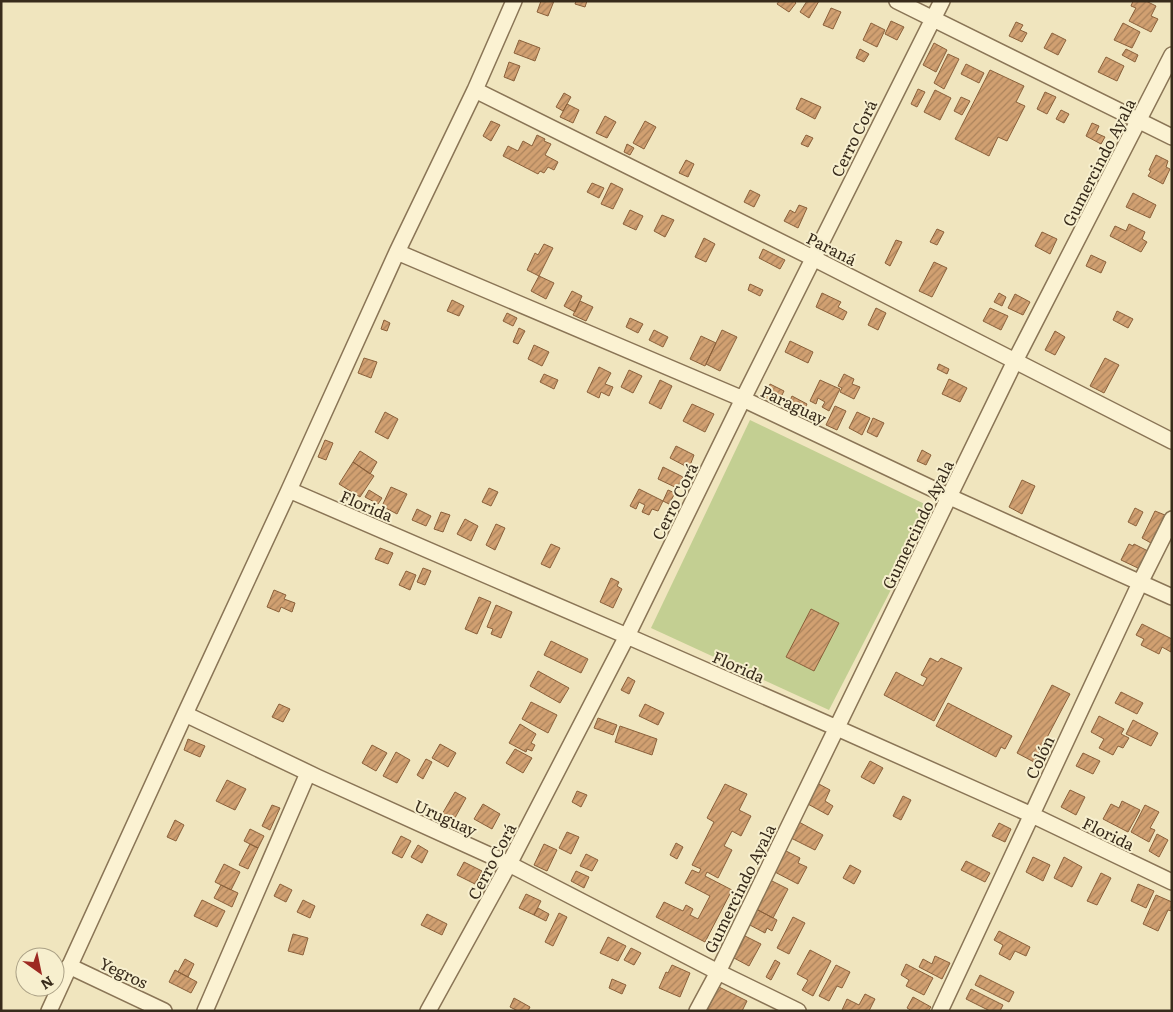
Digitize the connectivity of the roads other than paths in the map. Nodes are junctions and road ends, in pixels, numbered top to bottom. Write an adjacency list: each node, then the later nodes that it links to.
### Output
1 (514, 1): 6 (street)
2 (897, 1): 4 (street)
3 (942, 1): 4 (street, Cerro Corá)
4 (932, 18): 7 (street); 10 (street, Cerro Corá)
5 (1172, 55): 7 (street, Gumercindo Ayala)
6 (474, 90): 9 (street); 10 (street, Paraná)
7 (1138, 120): 8 (street); 11 (street, Gumercindo Ayala)
8 (1172, 137)
9 (397, 252): 12 (street, Paraguay); 14 (street)
10 (813, 258): 11 (street, Paraná); 12 (street, Cerro Corá)
11 (1015, 362): 13 (street, Paraná); 15 (street, Gumercindo Ayala)
12 (743, 399): 15 (street, Paraguay); 19 (street, Cerro Corá)
13 (1172, 441)
14 (289, 490): 19 (street, Florida); 20 (street)
15 (950, 497): 17 (street, Paraguay); 21 (street, Gumercindo Ayala)
16 (1172, 519): 17 (street, Colón)
17 (1140, 583): 18 (street, Paraguay); 23 (street, Colón)
18 (1172, 596)
19 (627, 636): 21 (street, Florida); 24 (street, Cerro Corá)
20 (185, 714): 22 (street, Uruguay); 26 (street)
21 (837, 728): 23 (street, Florida); 27 (street, Gumercindo Ayala)
22 (308, 773): 24 (street, Uruguay); 30 (street)
23 (1032, 815): 25 (street, Florida); 34 (street, Colón)
24 (510, 864): 27 (street, Uruguay); 31 (street, Cerro Corá)
25 (1172, 882)
26 (69, 966): 28 (street); 29 (street, Yegros)
27 (718, 972): 32 (street, Gumercindo Ayala); 33 (street, Uruguay)
28 (49, 1011)
29 (164, 1011)
30 (205, 1011)
31 (428, 1011)
32 (697, 1011)
33 (798, 1011)
34 (940, 1011)

